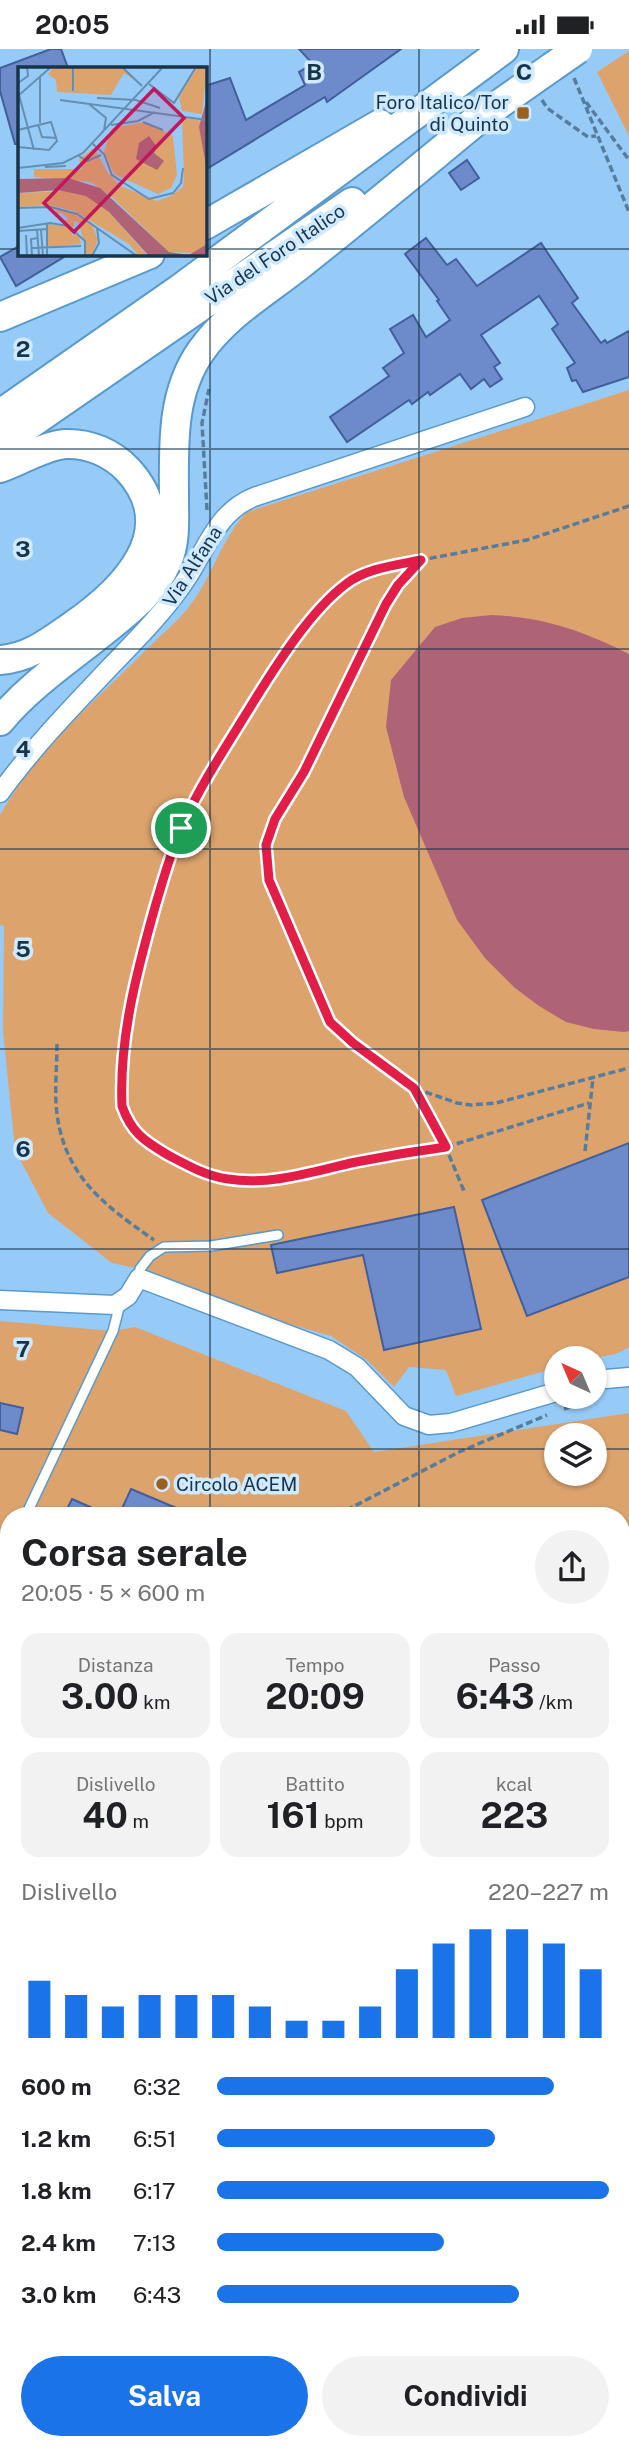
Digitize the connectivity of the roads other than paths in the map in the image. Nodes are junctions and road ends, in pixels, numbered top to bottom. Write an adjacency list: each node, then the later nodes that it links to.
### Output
1 (504, 49): 3 (highway, Via del Foro Italico)
2 (578, 49): 4 (highway, Via del Foro Italico, bridge)
3 (454, 85): 5 (highway); 9 (highway, Via del Foro Italico)
4 (484, 115): 10 (highway, Via del Foro Italico); 13 (highway)
5 (206, 224)
6 (148, 255): 7 (highway)
7 (0, 317)
8 (525, 407): 14 (street, Via Alfana)
9 (0, 414)
10 (0, 445)
11 (0, 468): 12 (highway)
12 (0, 660)
13 (0, 721)
14 (0, 793)
15 (278, 1235): 16 (lane)
16 (139, 1278): 18 (street); 21 (street)
17 (0, 1300): 18 (street)
18 (120, 1304): 22 (lane)
19 (629, 1377): 20 (street)
20 (607, 1385)
21 (544, 1396)
22 (30, 1507)

